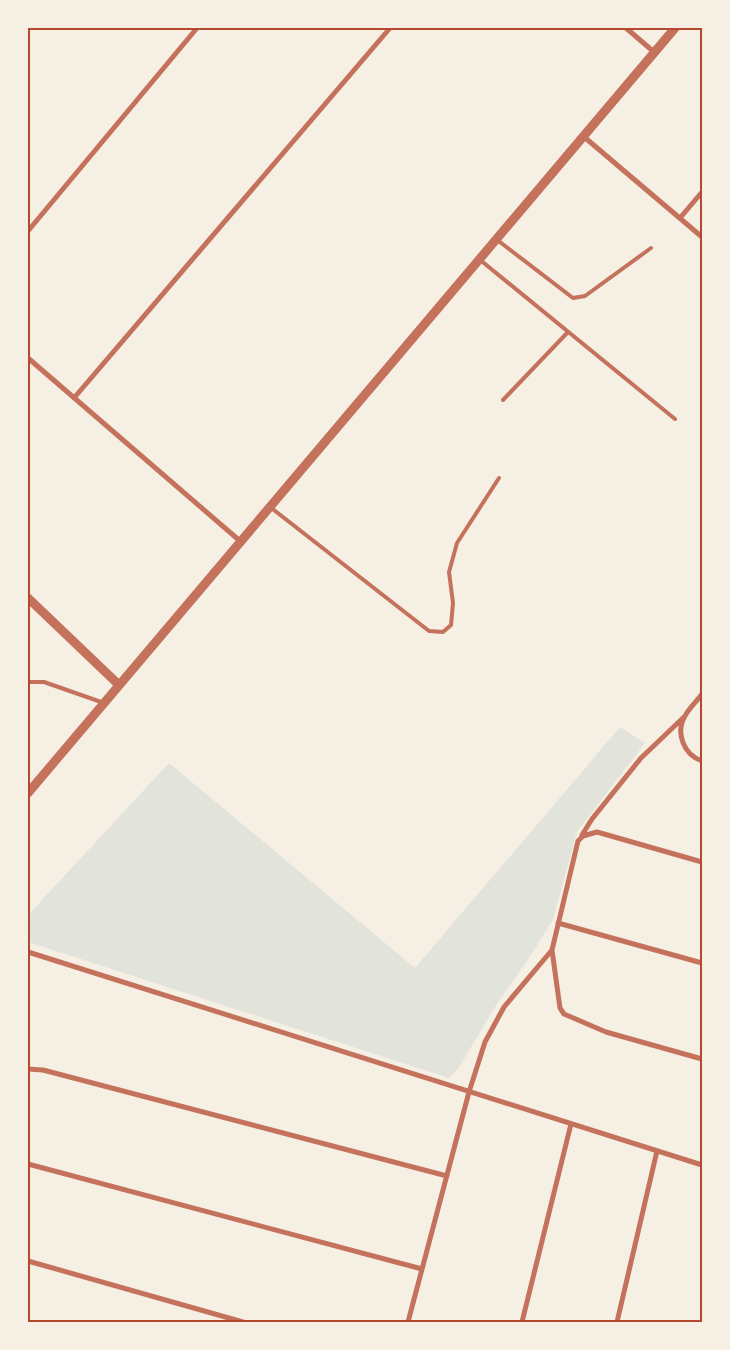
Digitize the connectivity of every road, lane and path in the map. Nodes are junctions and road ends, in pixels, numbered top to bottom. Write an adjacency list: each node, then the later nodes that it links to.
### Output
1 (197, 28): 9 (street)
2 (390, 28): 16 (street)
3 (626, 28): 5 (street)
4 (675, 28): 5 (street)
5 (654, 52): 6 (street)
6 (583, 136): 8 (street); 11 (street)
7 (702, 192): 8 (street)
8 (680, 218): 10 (street)
9 (28, 231)
10 (702, 237)
11 (496, 239): 12 (lane); 13 (street)
12 (651, 248)
13 (479, 259): 14 (lane); 20 (street)
14 (568, 332): 17 (lane); 18 (lane)
15 (28, 358): 16 (street)
16 (74, 398): 21 (street)
17 (503, 400)
18 (674, 419)
19 (499, 478): 20 (lane)
20 (270, 506): 21 (street)
21 (240, 541): 24 (street)
22 (28, 598): 24 (street)
23 (28, 682): 26 (lane)
24 (119, 685): 26 (street)
25 (702, 694): 27 (street)
26 (104, 703): 29 (street)
27 (684, 717): 28 (street); 30 (street)
28 (702, 761)
29 (28, 793)
30 (578, 841): 31 (street); 32 (street)
31 (702, 862)
32 (558, 923): 33 (street); 35 (street)
33 (552, 950): 36 (street); 38 (street)
34 (28, 952): 38 (street)
35 (702, 963)
36 (702, 1059)
37 (28, 1069): 43 (street)
38 (469, 1092): 39 (street); 43 (street)
39 (572, 1124): 40 (street); 48 (street)
40 (657, 1151): 42 (street); 49 (street)
41 (28, 1164): 45 (street)
42 (702, 1165)
43 (447, 1176): 45 (street)
44 (28, 1261): 46 (street)
45 (422, 1269): 47 (street)
46 (243, 1322)
47 (408, 1322)
48 (522, 1322)
49 (617, 1322)

